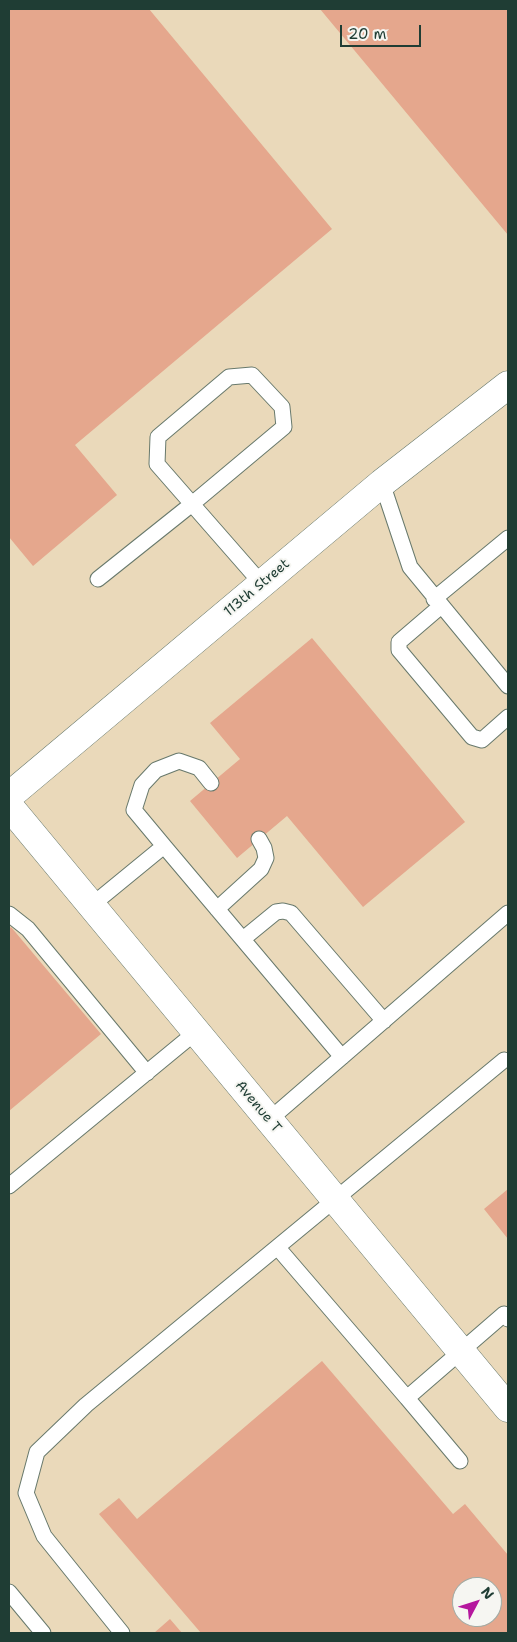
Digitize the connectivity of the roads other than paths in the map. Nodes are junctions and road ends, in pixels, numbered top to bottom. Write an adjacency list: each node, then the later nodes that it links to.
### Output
1 (508, 385): 2 (street, 113th Street)
2 (382, 483): 6 (street, 113th Street); 7 (lane)
3 (192, 504): 3 (lane); 5 (lane); 6 (lane)
4 (508, 538): 7 (lane)
5 (98, 580)
6 (262, 584): 11 (street, 113th Street)
7 (437, 603): 8 (lane); 9 (lane)
8 (508, 686)
9 (508, 717)
10 (212, 783): 14 (lane)
11 (9, 796)
12 (9, 806): 15 (street, Avenue T)
13 (259, 839): 16 (lane)
14 (164, 846): 15 (lane); 16 (lane)
15 (92, 905): 21 (street, Avenue T)
16 (218, 909): 19 (lane)
17 (508, 913): 20 (lane)
18 (9, 914): 24 (lane)
19 (243, 939): 20 (lane); 22 (lane)
20 (384, 1021): 22 (lane)
21 (196, 1032): 24 (lane); 25 (street, Avenue T)
22 (342, 1057): 25 (lane)
23 (504, 1060): 27 (lane)
24 (146, 1073): 26 (lane)
25 (269, 1120): 27 (street, Avenue T)
26 (9, 1186)
27 (336, 1200): 28 (lane); 30 (street, Avenue T)
28 (278, 1248): 31 (lane); 36 (lane)
29 (508, 1320): 30 (lane)
30 (461, 1350): 31 (lane); 32 (street, Avenue T)
31 (408, 1398): 33 (lane)
32 (508, 1408)
33 (460, 1461)
34 (9, 1592): 35 (lane)
35 (43, 1633)
36 (122, 1633)

